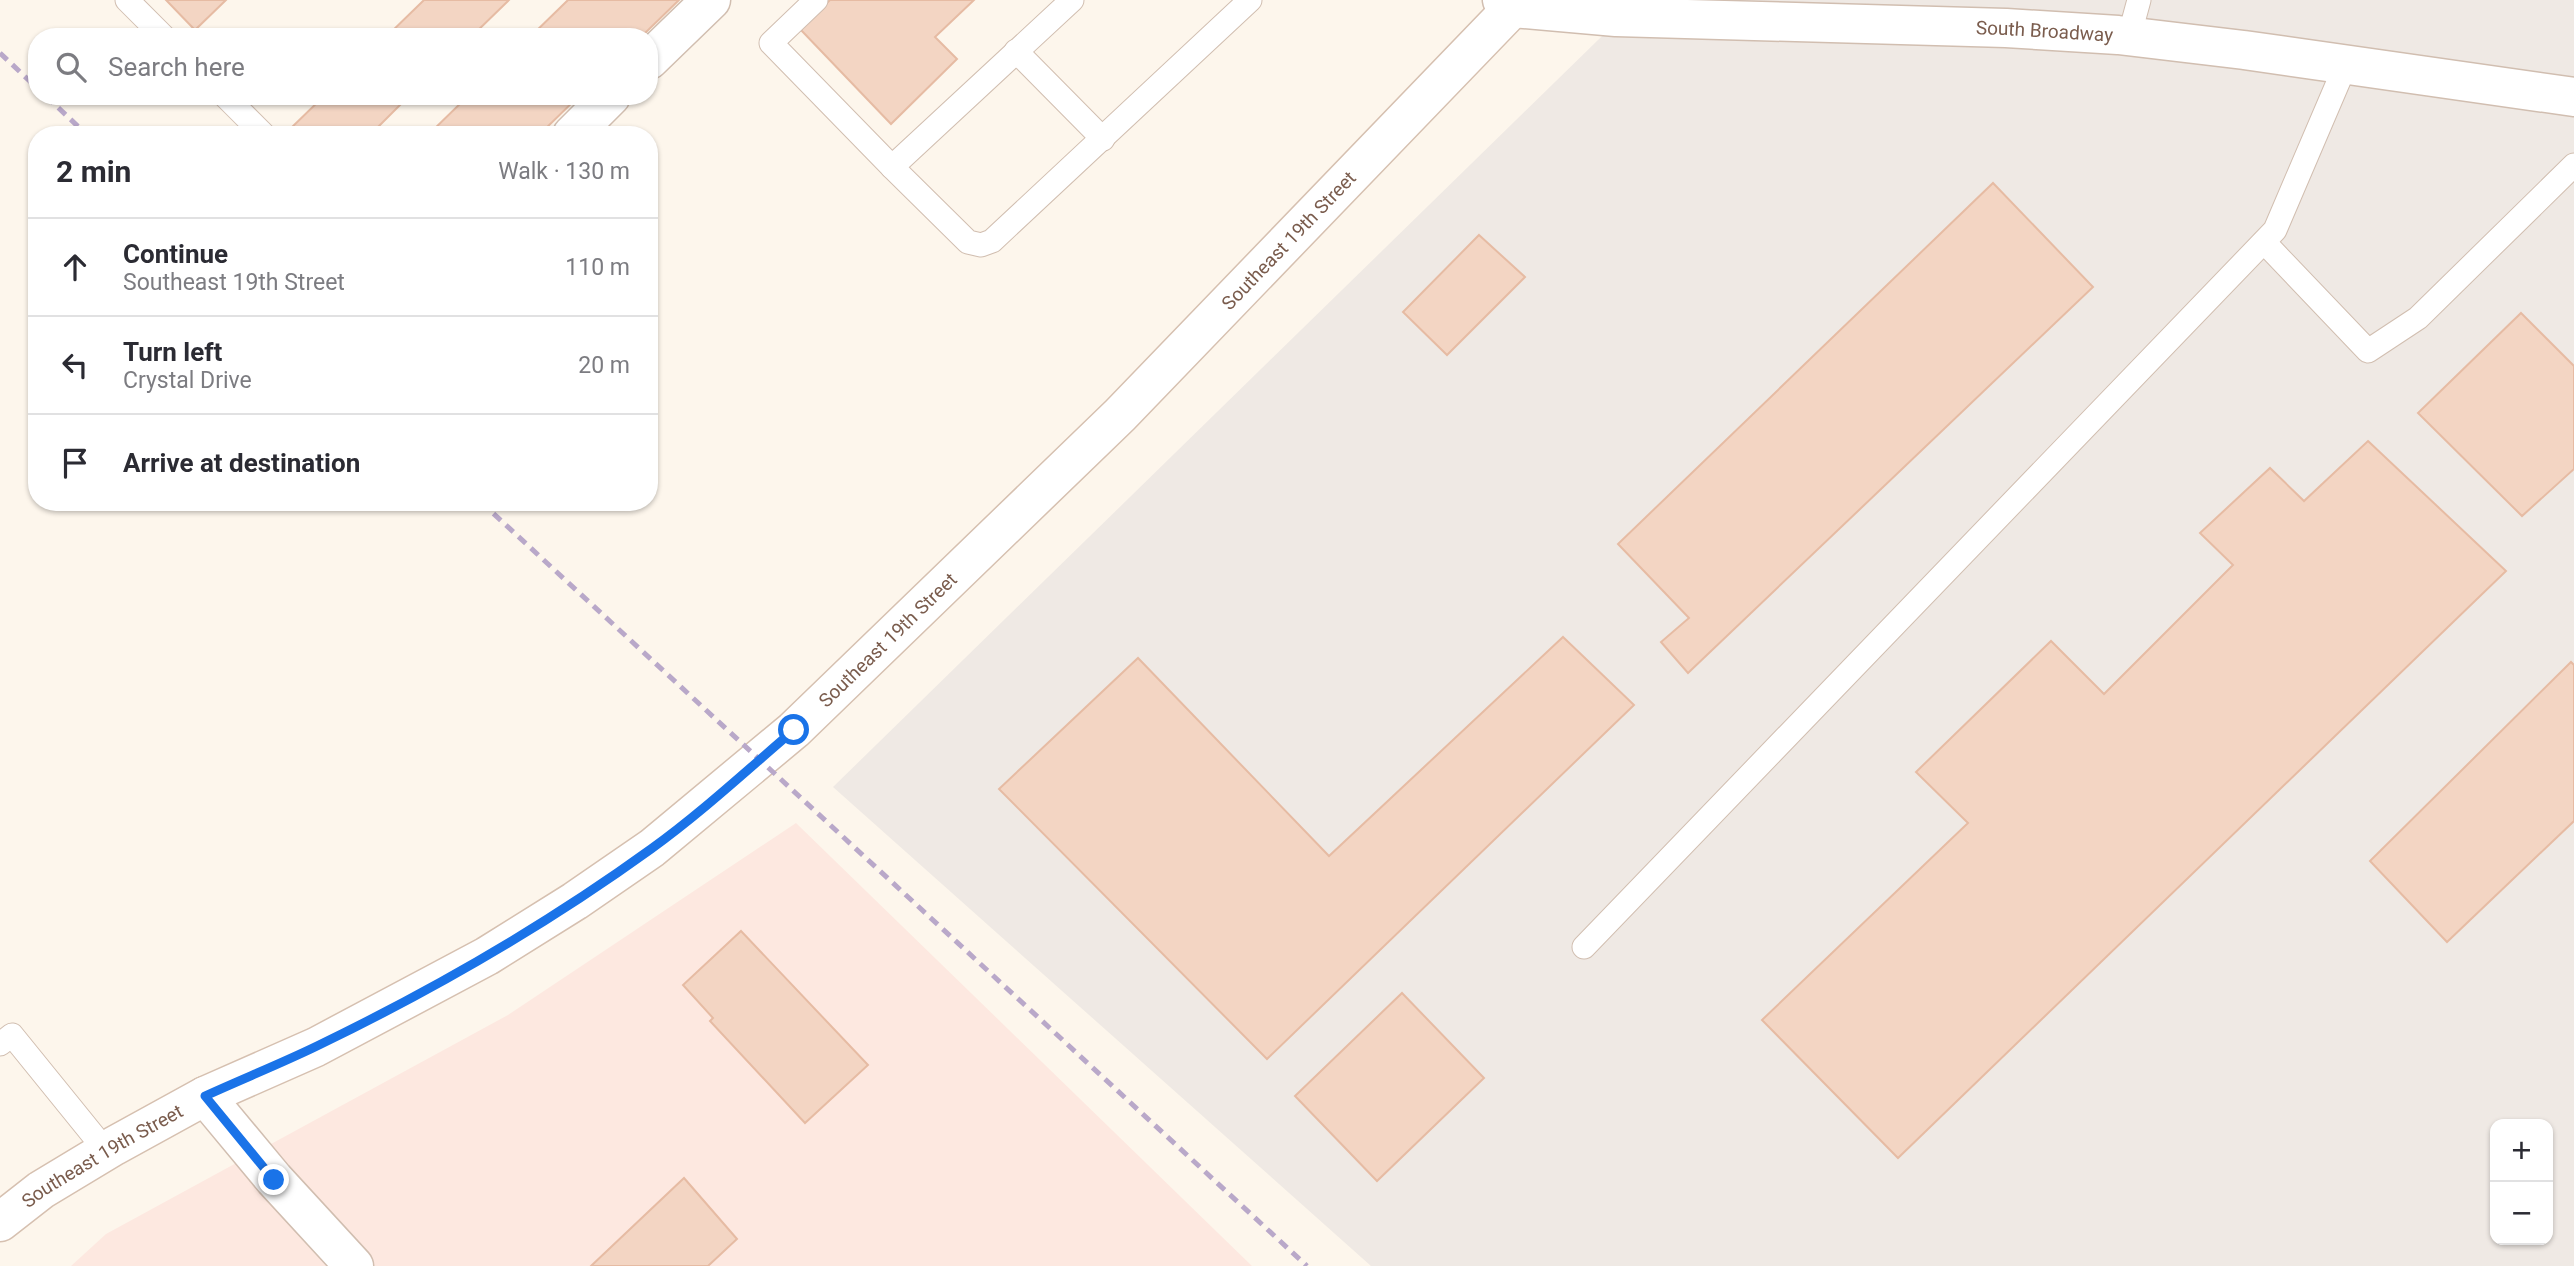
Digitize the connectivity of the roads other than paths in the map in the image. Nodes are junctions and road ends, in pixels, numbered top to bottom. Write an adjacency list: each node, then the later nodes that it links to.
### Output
1 (127, 0): 9 (lane)
2 (711, 0): 11 (main road)
3 (816, 0): 21 (lane)
4 (1072, 0): 12 (lane)
5 (1250, 0): 19 (lane)
6 (1950, 0): 10 (main road)
7 (2139, 0): 10 (lane)
8 (1511, 3): 10 (main road, South Broadway); 25 (main road, Southeast 19th Street)
9 (155, 28)
10 (2123, 36): 13 (main road, South Broadway)
11 (658, 51)
12 (1016, 51): 19 (lane); 21 (lane)
13 (2346, 64): 14 (main road, South Broadway); 22 (lane)
14 (2574, 97)
15 (234, 105): 17 (lane)
16 (602, 105): 18 (main road)
17 (255, 126)
18 (581, 126)
19 (1103, 139): 21 (lane)
20 (2574, 165): 22 (lane)
21 (891, 167)
22 (2264, 242): 23 (lane)
23 (1584, 947)
24 (4, 1034): 26 (lane)
25 (205, 1096): 26 (main road, Southeast 19th Street); 28 (main road)
26 (106, 1151): 27 (main road, Southeast 19th Street)
27 (0, 1222)
28 (354, 1266)

